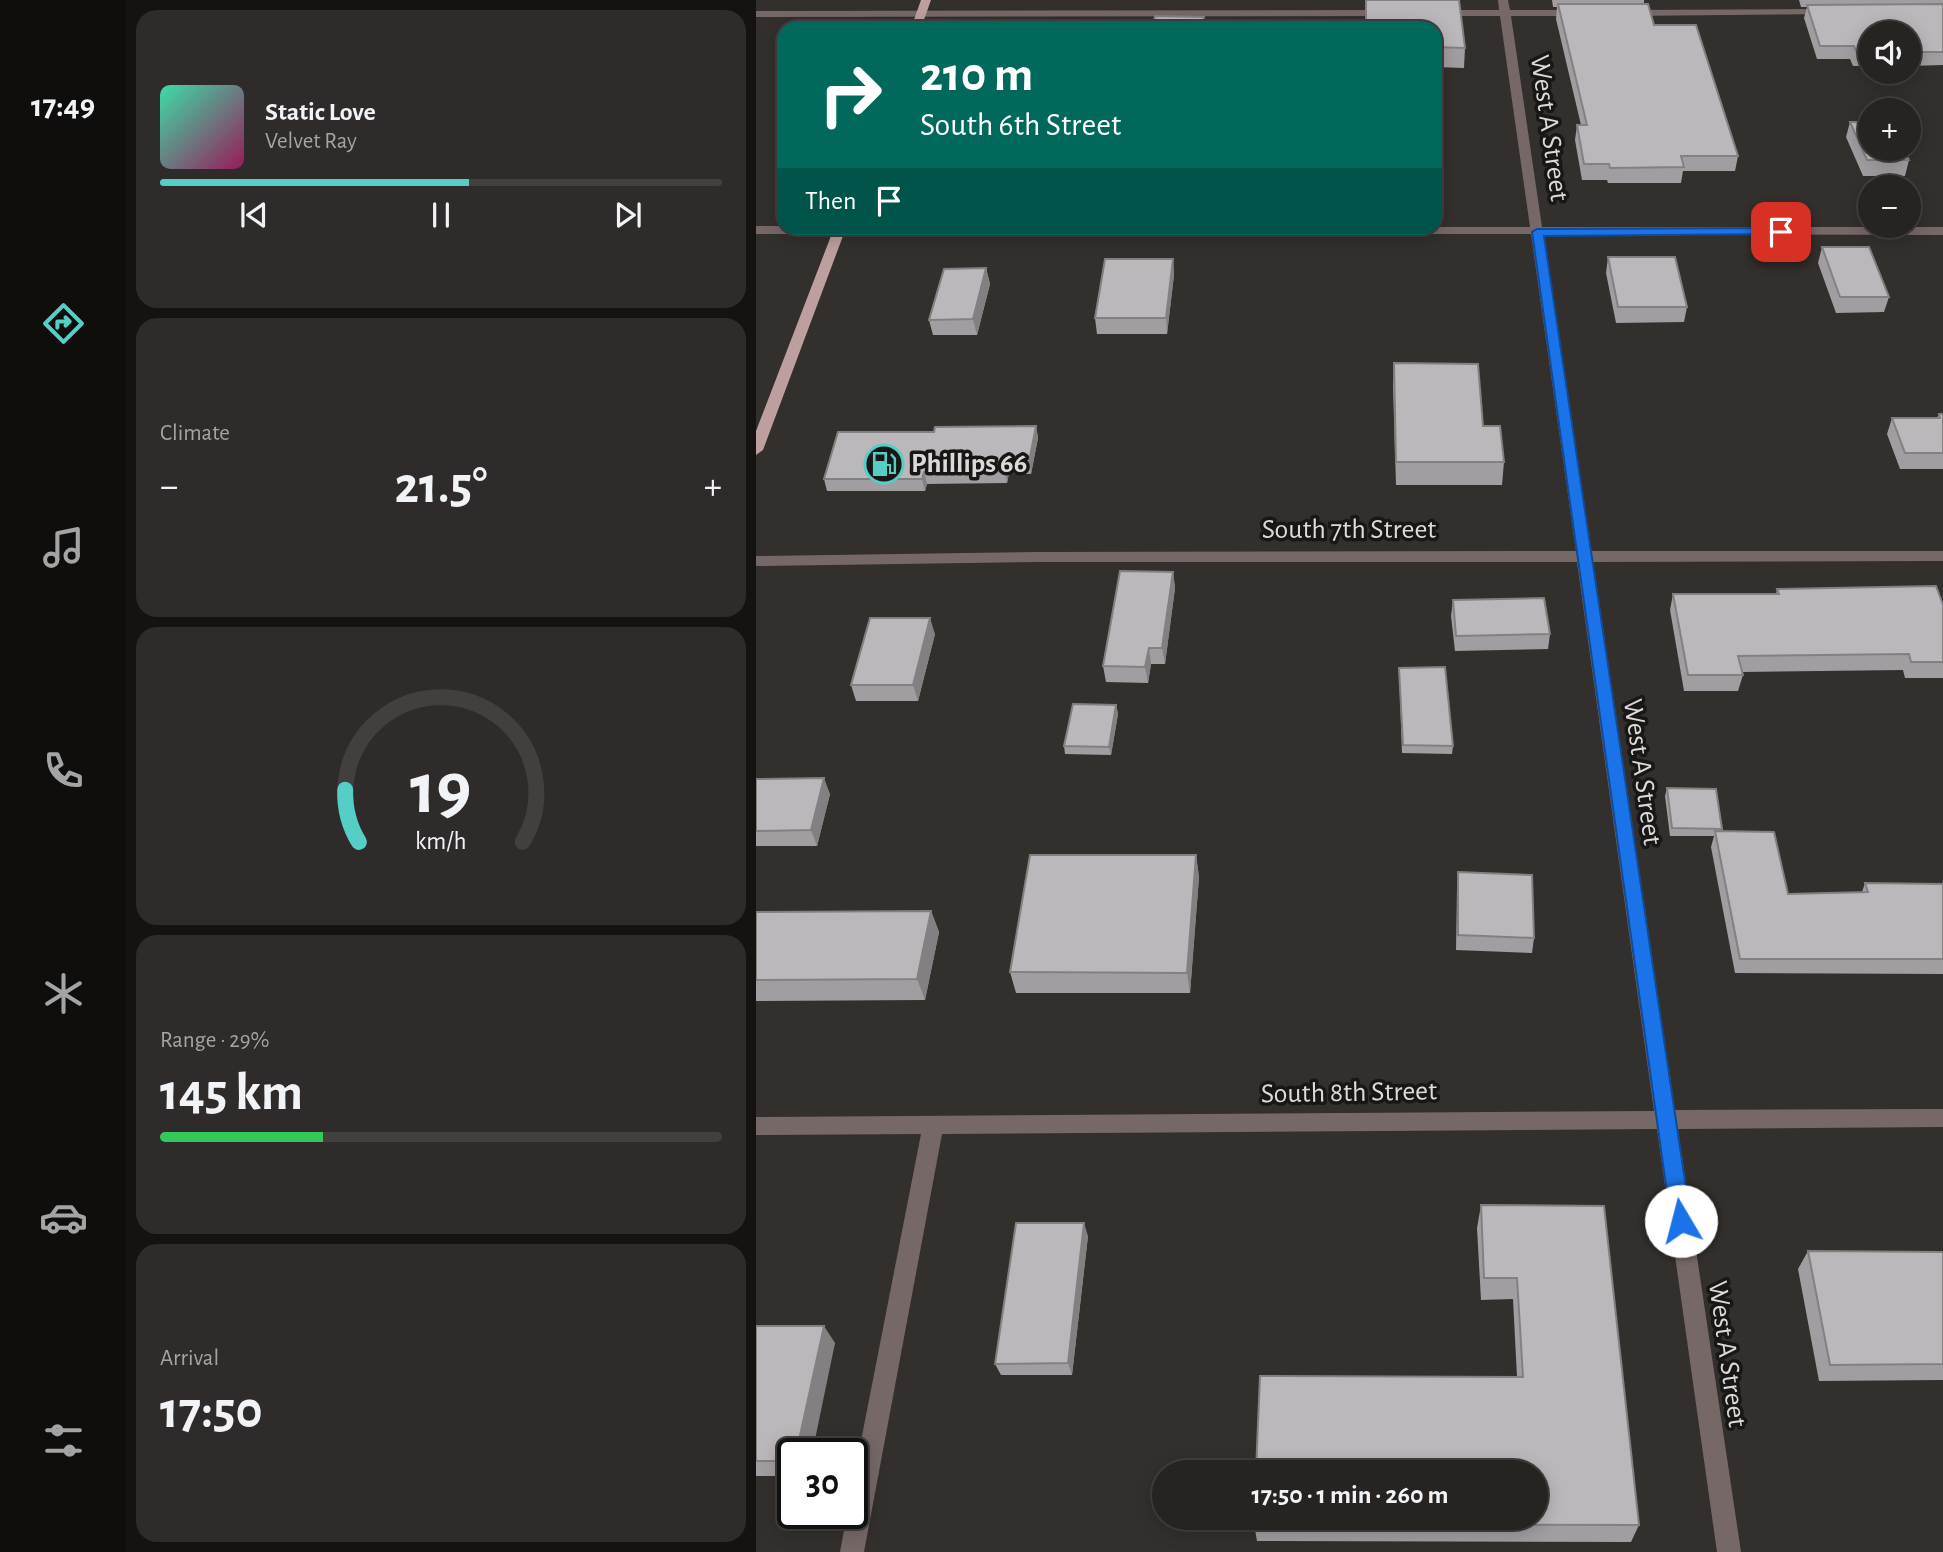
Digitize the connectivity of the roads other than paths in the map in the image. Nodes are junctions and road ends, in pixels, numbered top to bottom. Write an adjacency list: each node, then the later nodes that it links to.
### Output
1 (926, 0): 11 (main road)
2 (1018, 0): 12 (street)
3 (1166, 0): 13 (street)
4 (1504, 6): 7 (street); 8 (street); 19 (street, West A Street)
5 (1835, 12): 9 (street)
6 (1396, 13): 13 (street)
7 (1424, 13)
8 (1591, 13)
9 (1618, 13)
10 (756, 14): 11 (street)
11 (921, 14): 12 (street); 14 (main road)
12 (1014, 14): 13 (street)
13 (1164, 14)
14 (918, 21)
15 (756, 230): 16 (street)
16 (777, 230)
17 (1943, 231): 19 (street)
18 (1442, 232): 19 (street)
19 (1537, 232): 22 (street, West A Street)
20 (838, 235): 21 (main road)
21 (756, 450)
22 (1584, 555): 23 (street, South 7th Street); 24 (street, South 7th Street); 25 (street, West A Street)
23 (1943, 556)
24 (756, 561)
25 (1666, 1118): 26 (street, South 8th Street); 27 (street, South 8th Street); 30 (street, West A Street)
26 (1943, 1118)
27 (933, 1125): 28 (street, South 8th Street); 29 (street)
28 (756, 1126)
29 (852, 1552)
30 (1729, 1552)

